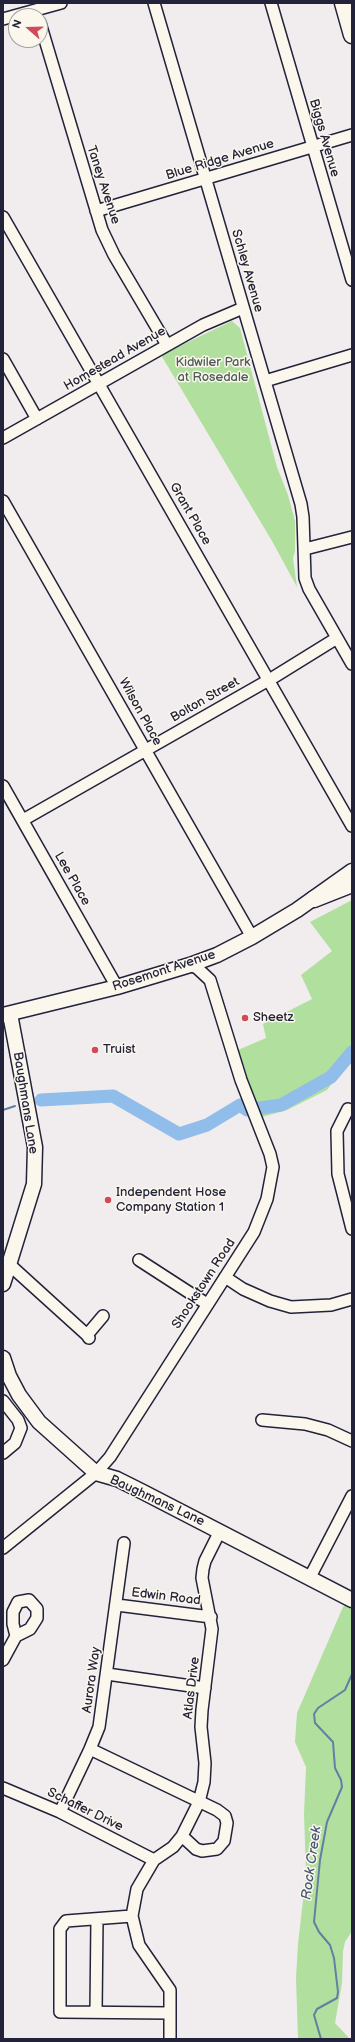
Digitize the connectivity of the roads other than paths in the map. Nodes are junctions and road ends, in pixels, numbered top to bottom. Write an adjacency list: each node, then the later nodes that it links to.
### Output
1 (61, 3): 5 (street)
2 (154, 3): 10 (street, Schley Avenue)
3 (271, 3): 9 (street, Biggs Avenue)
4 (342, 3): 6 (highway)
5 (43, 8)
6 (352, 35)
7 (47, 48): 11 (street, Taney Avenue)
8 (352, 135): 9 (street, Blue Ridge Avenue)
9 (312, 147): 10 (street, Blue Ridge Avenue); 13 (street, Biggs Avenue)
10 (205, 178): 11 (street, Blue Ridge Avenue); 14 (street, Schley Avenue)
11 (96, 211): 15 (street, Taney Avenue)
12 (3, 217): 19 (street, Grant Place)
13 (352, 280)
14 (243, 308): 15 (street, Homestead Avenue); 18 (street, Schley Avenue)
15 (167, 345): 19 (street, Homestead Avenue)
16 (352, 355): 18 (street)
17 (3, 359): 20 (street)
18 (265, 381): 24 (street, Schley Avenue)
19 (100, 385): 20 (street, Homestead Avenue); 27 (street, Grant Place)
20 (37, 419): 21 (street, Homestead Avenue)
21 (3, 438)
22 (3, 501): 28 (street, Wilson Place)
23 (352, 537): 24 (street)
24 (305, 549): 25 (street)
25 (337, 638): 26 (street); 27 (street, Bolton Street)
26 (352, 664)
27 (269, 680): 28 (street, Bolton Street); 31 (street, Grant Place)
28 (146, 750): 30 (street, Bolton Street); 35 (street, Wilson Place)
29 (3, 786): 30 (street, Lee Place)
30 (22, 820): 39 (street, Lee Place)
31 (352, 826)
32 (352, 871): 34 (main road, Rosemont Avenue)
33 (352, 884): 34 (highway)
34 (314, 899): 35 (main road, Rosemont Avenue)
35 (252, 937): 36 (main road, Rosemont Avenue)
36 (217, 955): 37 (main road, Rosemont Avenue); 38 (street, Shookstown Road)
37 (190, 965): 38 (street); 39 (main road, Rosemont Avenue)
38 (210, 980): 45 (street, Shookstown Road)
39 (117, 987): 40 (main road, Rosemont Avenue)
40 (6, 1015): 44 (main road, Baughmans Lane)
41 (348, 1109): 42 (street)
42 (352, 1229)
43 (139, 1260): 48 (street)
44 (12, 1267): 46 (main road, Baughmans Lane); 49 (street)
45 (224, 1277): 47 (street); 48 (street, Shookstown Road)
46 (3, 1284)
47 (352, 1299)
48 (207, 1304): 55 (street, Shookstown Road)
49 (103, 1316)
50 (3, 1358): 55 (main road, Baughmans Lane)
51 (3, 1401): 54 (street)
52 (262, 1420): 53 (street)
53 (352, 1441)
54 (3, 1453)
55 (96, 1474): 57 (main road, Baughmans Lane); 59 (street, Shookstown Road)
56 (352, 1496): 60 (street)
57 (220, 1531): 60 (main road, Baughmans Lane); 63 (street, Atlas Drive)
58 (124, 1543): 62 (street, Aurora Way)
59 (3, 1548)
60 (310, 1577): 61 (main road, Baughmans Lane)
61 (352, 1600)
62 (117, 1605): 63 (street, Edwin Road); 66 (street, Aurora Way)
63 (211, 1617): 67 (street, Atlas Drive)
64 (16, 1636): 65 (street)
65 (3, 1660)
66 (107, 1674): 67 (street); 68 (street, Aurora Way)
67 (205, 1688): 70 (street, Atlas Drive)
68 (90, 1750): 70 (street); 71 (street, Aurora Way)
69 (3, 1788): 71 (street, Schaffer Drive)
70 (199, 1802): 72 (street, Atlas Drive); 72 (street)
71 (60, 1812): 73 (street, Schaffer Drive)
72 (182, 1836): 73 (street, Atlas Drive)
73 (154, 1860): 74 (street)
74 (132, 1916): 75 (street); 77 (street)
75 (97, 1919): 76 (street); 76 (street)
76 (96, 2012): 77 (street)
77 (169, 2013): 78 (street)
78 (170, 2039)

